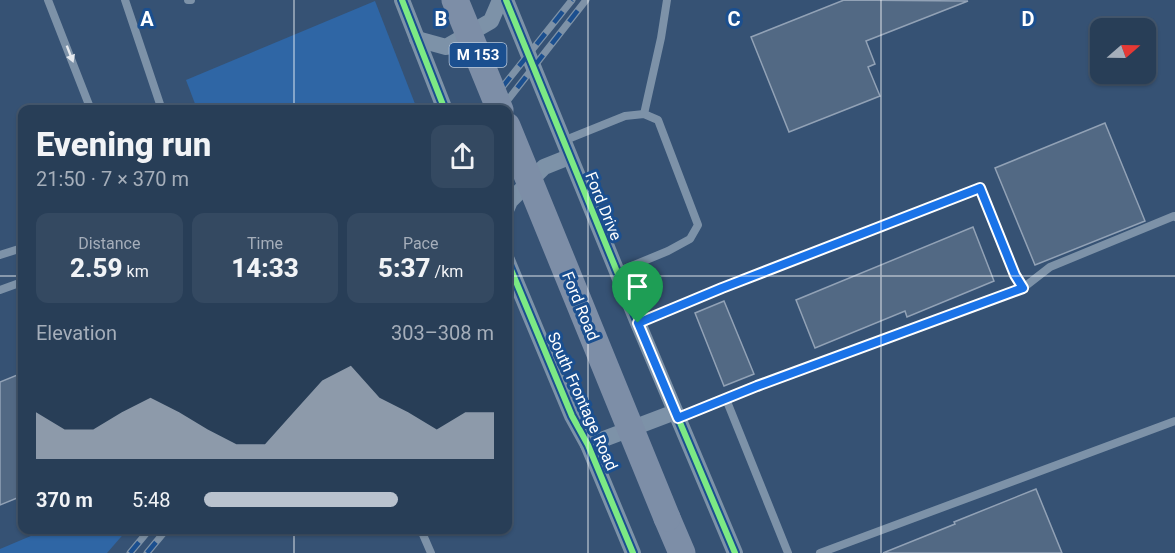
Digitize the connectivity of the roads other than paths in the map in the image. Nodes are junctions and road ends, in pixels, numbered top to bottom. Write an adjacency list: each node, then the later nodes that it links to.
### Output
1 (48, 0): 9 (lane, one-way to 9)
2 (125, 0): 10 (lane)
3 (402, 0): 8 (street)
4 (455, 0): 12 (main road, M 153, bridge)
5 (500, 0): 8 (street)
6 (506, 0): 15 (street, Ford Drive)
7 (667, 0): 13 (lane)
8 (417, 39): 11 (street)
9 (89, 105)
10 (160, 105)
11 (443, 105)
12 (498, 105)
13 (644, 114): 15 (lane); 22 (lane)
14 (512, 138): 34 (main road, Ford Road, bridge)
15 (563, 141): 16 (street, Ford Drive)
16 (569, 157): 17 (street); 22 (street, Ford Drive)
17 (512, 199)
18 (1175, 217): 24 (lane)
19 (18, 249): 20 (lane)
20 (0, 255)
21 (512, 272): 30 (street, South Frontage Road)
22 (617, 272): 26 (street, Ford Drive)
23 (18, 283): 25 (lane)
24 (1023, 288): 26 (lane); 27 (lane)
25 (0, 290)
26 (638, 323): 28 (street, Ford Drive)
27 (726, 399): 28 (lane); 36 (lane)
28 (677, 415): 30 (street); 35 (street, Ford Drive)
29 (1175, 421): 37 (lane)
30 (588, 445): 33 (street, South Frontage Road)
31 (423, 534): 32 (lane)
32 (431, 553)
33 (633, 553)
34 (682, 553)
35 (735, 553)
36 (788, 553)
37 (820, 553)

